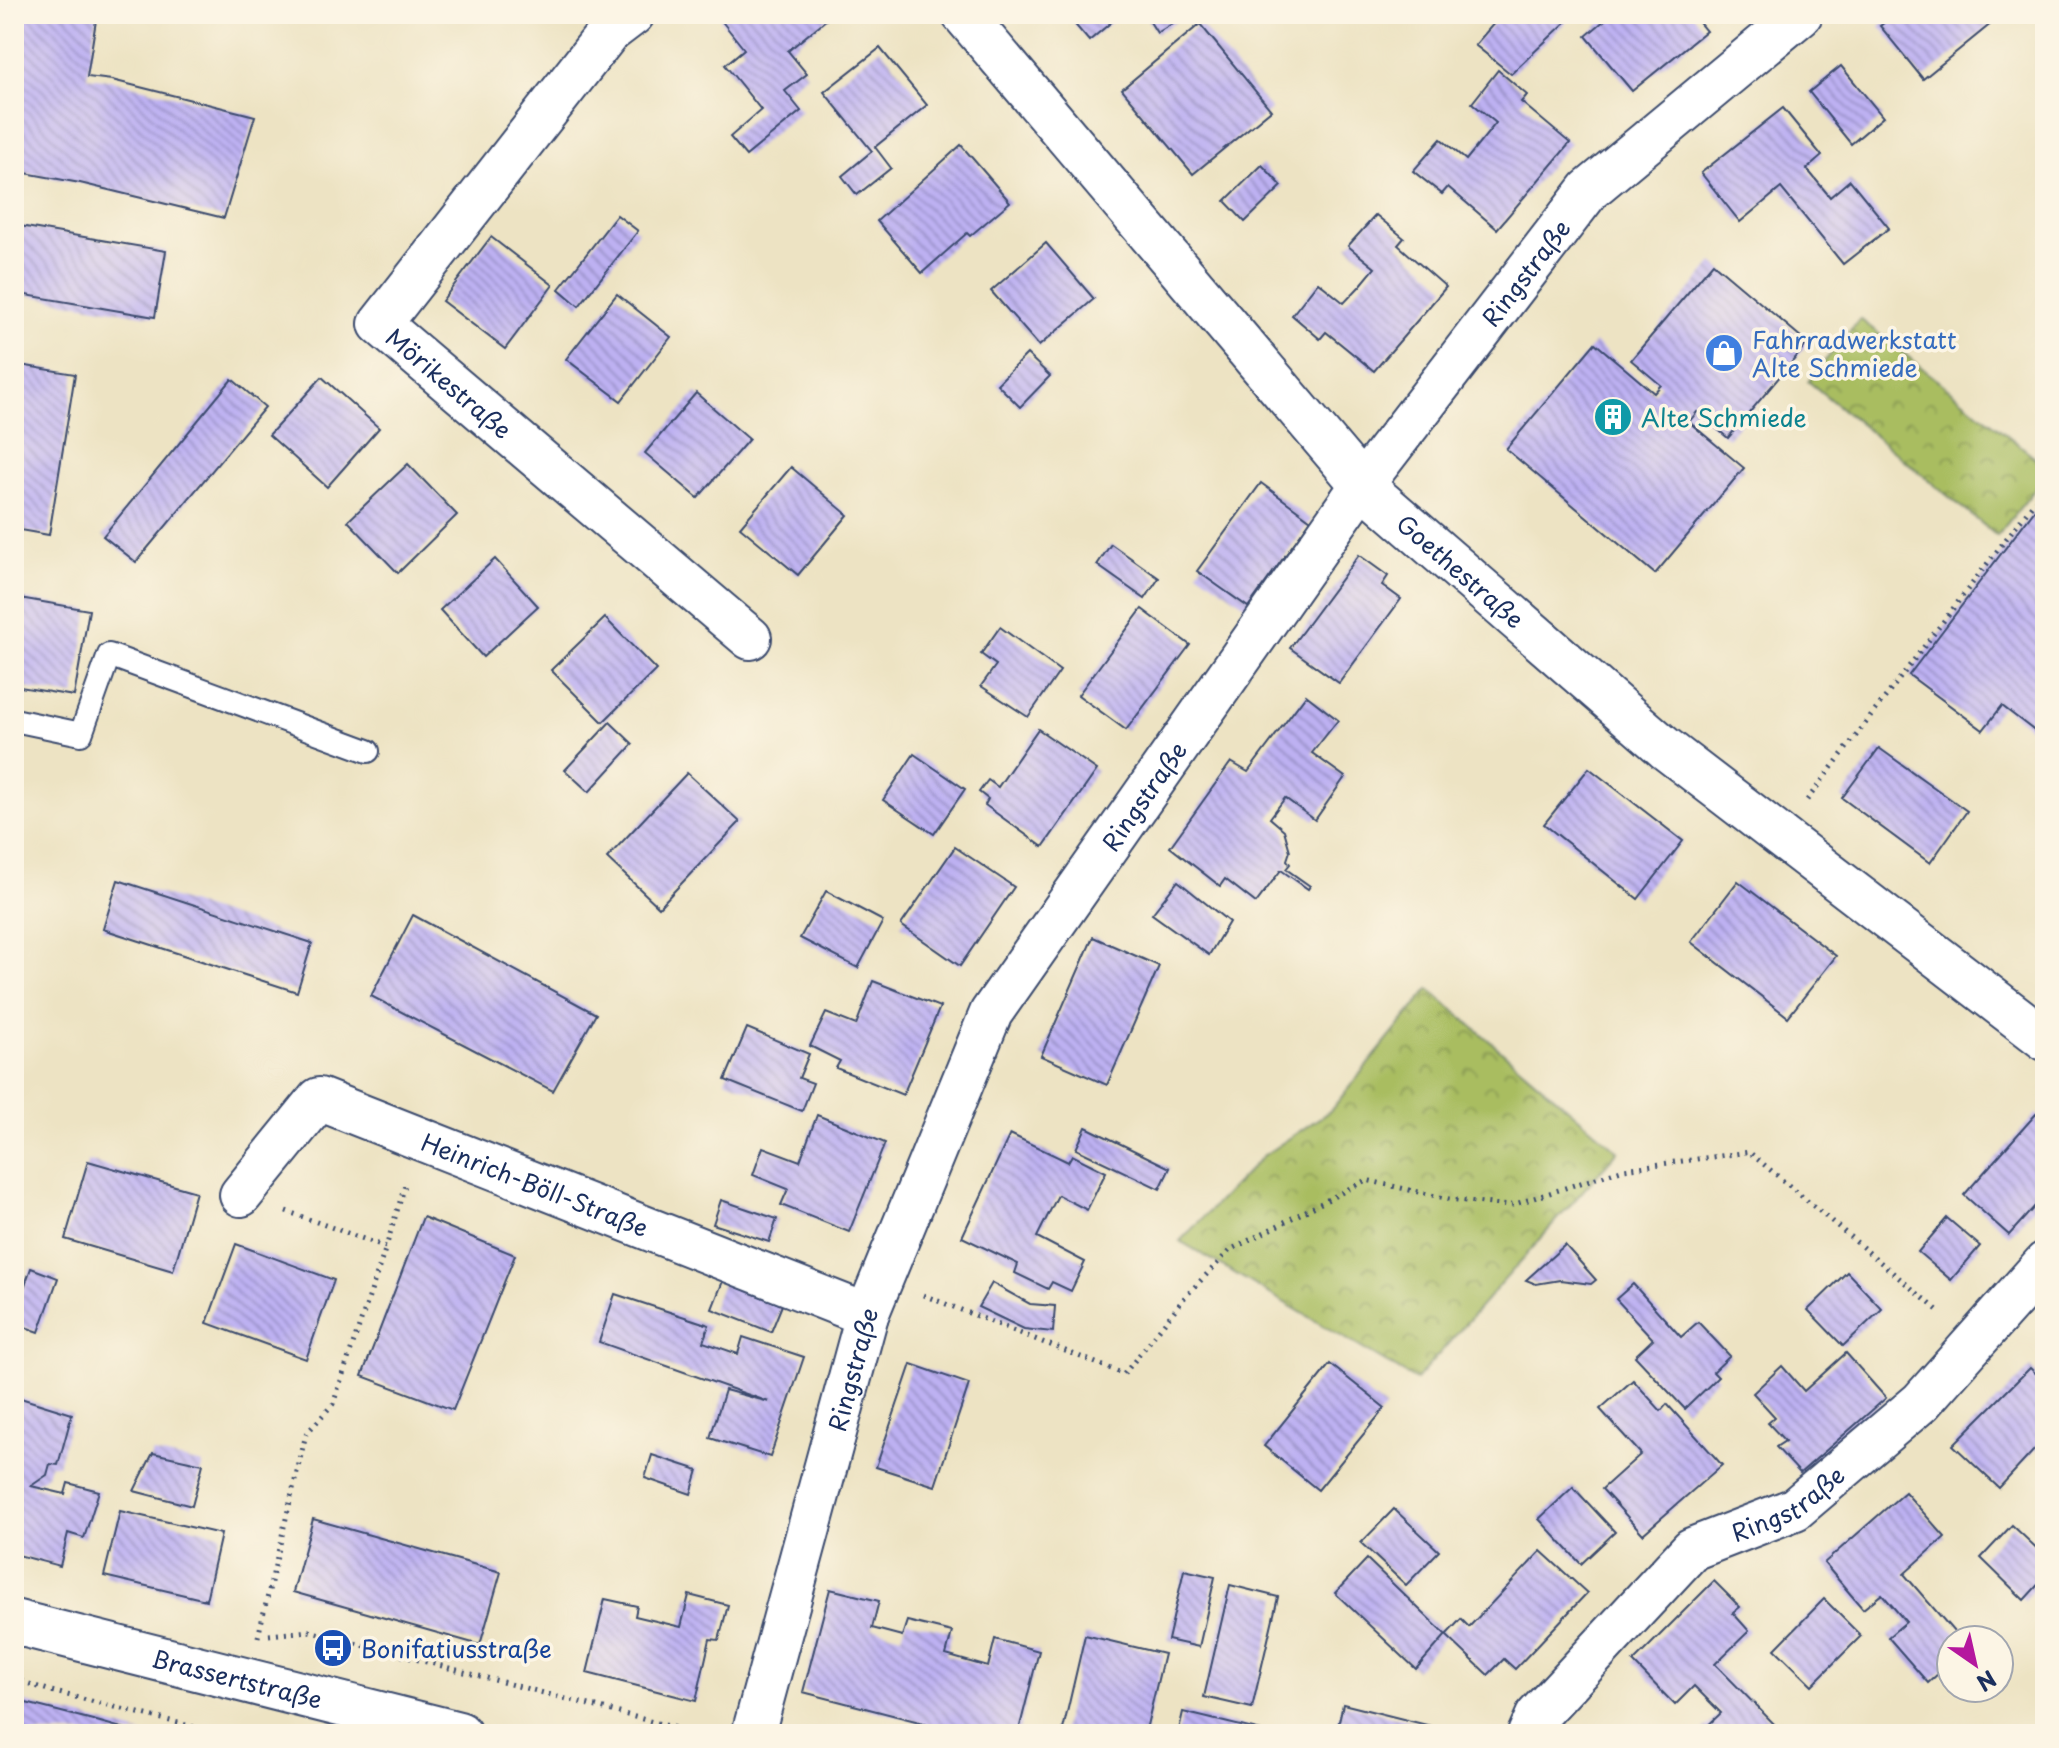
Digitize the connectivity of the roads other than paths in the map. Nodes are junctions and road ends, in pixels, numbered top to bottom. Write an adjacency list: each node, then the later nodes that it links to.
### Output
1 (633, 14): 5 (street, Mörikestraße)
2 (963, 14): 4 (street, Goethestraße)
3 (1801, 14): 4 (street, Ringstraße)
4 (1362, 485): 8 (street, Goethestraße); 11 (street, Ringstraße)
5 (750, 638)
6 (14, 720): 7 (lane)
7 (368, 751)
8 (2045, 1039)
9 (241, 1195): 11 (street, Heinrich-Böll-Straße)
10 (2045, 1263): 15 (street, Ringstraße)
11 (874, 1297): 14 (street, Ringstraße)
12 (14, 1622): 13 (main road, Brassertstraße)
13 (459, 1734)
14 (753, 1734)
15 (1529, 1734)

